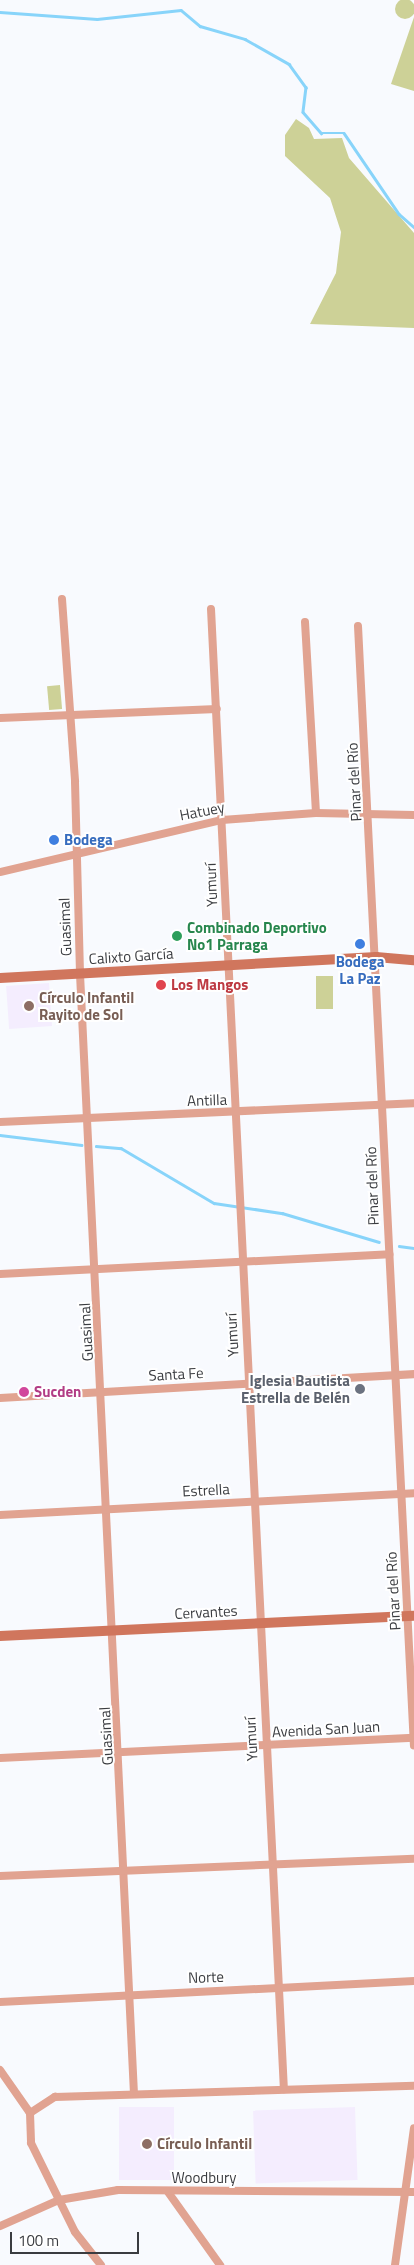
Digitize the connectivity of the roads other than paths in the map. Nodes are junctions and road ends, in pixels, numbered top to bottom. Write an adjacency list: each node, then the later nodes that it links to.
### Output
1 (62, 599): 6 (street, Guasimal)
2 (211, 609): 5 (street, Yumurí)
3 (305, 622): 9 (street)
4 (358, 626): 8 (street, Pinar del Río)
5 (217, 708): 6 (street); 11 (street, Yumurí)
6 (69, 714): 7 (street); 12 (street, Guasimal)
7 (0, 718)
8 (370, 812): 9 (street, Hatuey); 10 (street, Hatuey); 14 (street, Pinar del Río)
9 (316, 813): 11 (street, Hatuey)
10 (414, 815)
11 (222, 820): 12 (street, Hatuey); 16 (street, Yumurí)
12 (76, 853): 13 (street, Hatuey); 17 (street, Guasimal)
13 (0, 872)
14 (376, 957): 15 (main road, Calixto García); 16 (main road, Calixto García); 20 (street, Pinar del Río)
15 (414, 960)
16 (228, 965): 17 (main road, Calixto García); 21 (street, Yumurí)
17 (80, 974): 18 (main road, Calixto García); 22 (street, Guasimal)
18 (0, 978)
19 (414, 1103): 20 (street, Antilla)
20 (382, 1104): 21 (street, Antilla); 24 (street, Pinar del Río)
21 (236, 1112): 22 (street, Antilla); 25 (street, Yumurí)
22 (88, 1118): 23 (street, Antilla); 26 (street, Guasimal)
23 (0, 1122)
24 (389, 1254): 25 (street); 29 (street, Pinar del Río)
25 (242, 1262): 26 (street); 30 (street, Yumurí)
26 (96, 1269): 27 (street); 31 (street, Guasimal)
27 (0, 1274)
28 (414, 1374): 29 (street, Santa Fe)
29 (397, 1375): 30 (street, Santa Fe); 33 (street, Pinar del Río)
30 (248, 1384): 31 (street, Santa Fe); 35 (street, Yumurí)
31 (104, 1392): 32 (street, Santa Fe); 36 (street, Guasimal)
32 (0, 1398)
33 (401, 1493): 34 (street, Estrella); 35 (street, Estrella); 38 (street, Pinar del Río)
34 (414, 1493)
35 (254, 1501): 36 (street, Estrella); 39 (street, Yumurí)
36 (108, 1509): 37 (street, Estrella); 40 (street, Guasimal)
37 (0, 1515)
38 (411, 1616): 39 (main road, Cervantes); 42 (street, Pinar del Río)
39 (259, 1625): 40 (main road, Cervantes); 43 (street, Yumurí)
40 (114, 1631): 41 (main road, Cervantes); 45 (street, Guasimal)
41 (0, 1636)
42 (414, 1738): 43 (street, Avenida San Juan); 44 (street, Pinar del Río)
43 (266, 1746): 45 (street, Avenida San Juan); 48 (street, Yumurí)
44 (414, 1746)
45 (120, 1752): 46 (street, Avenida San Juan); 49 (street, Guasimal)
46 (0, 1758)
47 (414, 1859): 48 (street)
48 (270, 1865): 49 (street); 52 (street, Yumurí)
49 (125, 1871): 50 (street); 53 (street, Guasimal)
50 (0, 1876)
51 (414, 1981): 52 (street, Norte)
52 (276, 1988): 53 (street, Norte); 57 (street, Yumurí)
53 (130, 1994): 54 (street, Norte); 58 (street, Guasimal)
54 (0, 2002)
55 (0, 2070): 59 (street)
56 (414, 2086): 57 (street)
57 (284, 2089): 58 (street)
58 (134, 2093): 59 (street)
59 (30, 2114): 64 (street)
60 (414, 2128): 61 (street)
61 (404, 2191): 62 (street, Woodbury); 63 (street, Woodbury); 68 (street)
62 (168, 2192): 64 (street, Woodbury); 67 (street)
63 (414, 2192)
64 (59, 2200): 65 (street, Woodbury); 66 (street)
65 (0, 2226)
66 (102, 2265)
67 (220, 2265)
68 (395, 2265)

